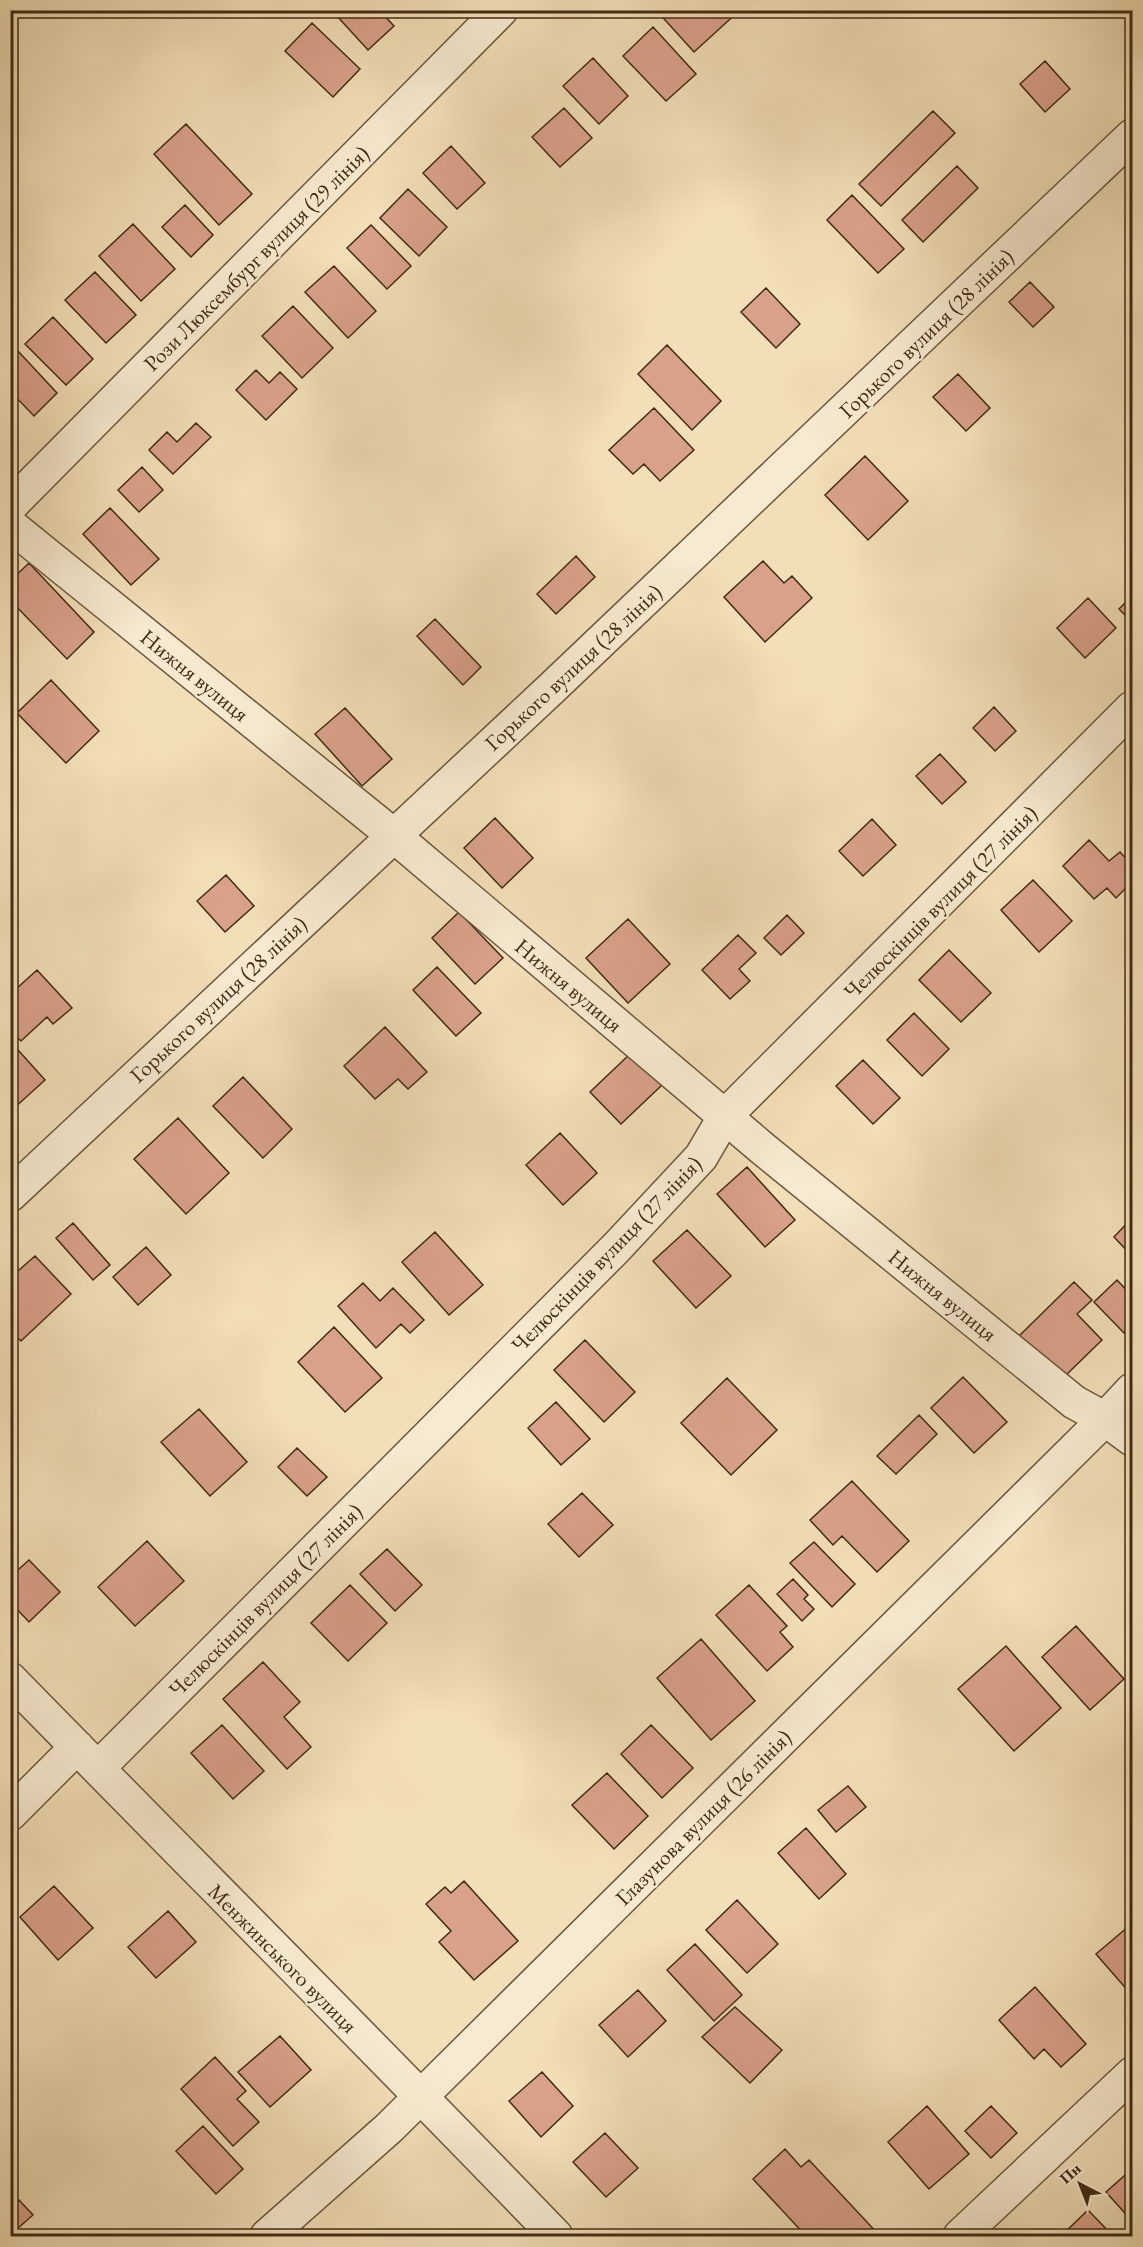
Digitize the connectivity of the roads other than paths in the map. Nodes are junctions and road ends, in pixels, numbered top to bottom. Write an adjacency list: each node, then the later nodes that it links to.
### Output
1 (501, 10): 3 (street, Рози Люксембург вулиця (29 лiнiя))
2 (1132, 136): 6 (street, Горького вулиця (28 лiнiя))
3 (10, 506)
4 (10, 525): 6 (street, Нижня вулиця)
5 (1132, 708): 7 (street, Челюскінців вулиця (27 лiнiя))
6 (393, 835): 7 (street, Нижня вулиця); 8 (street, Горького вулиця (28 лiнiя))
7 (725, 1116): 10 (street, Нижня вулиця); 13 (street, Челюскінців вулиця (27 лiнiя))
8 (10, 1195)
9 (1132, 1390): 10 (street, Глазунова вулиця (26 лiнiя))
10 (1105, 1419): 11 (street, Нижня вулиця); 16 (street, Глазунова вулиця (26 лiнiя))
11 (1132, 1438)
12 (10, 1679): 13 (street, Менжинського вулиця)
13 (87, 1758): 14 (street, Челюскінців вулиця (27 лiнiя)); 16 (street, Менжинського вулиця)
14 (10, 1814)
15 (1132, 2074): 19 (street)
16 (421, 2096): 17 (street, Глазунова вулиця (26 лiнiя)); 18 (street, Менжинського вулиця)
17 (267, 2236)
18 (556, 2236)
19 (960, 2236)

